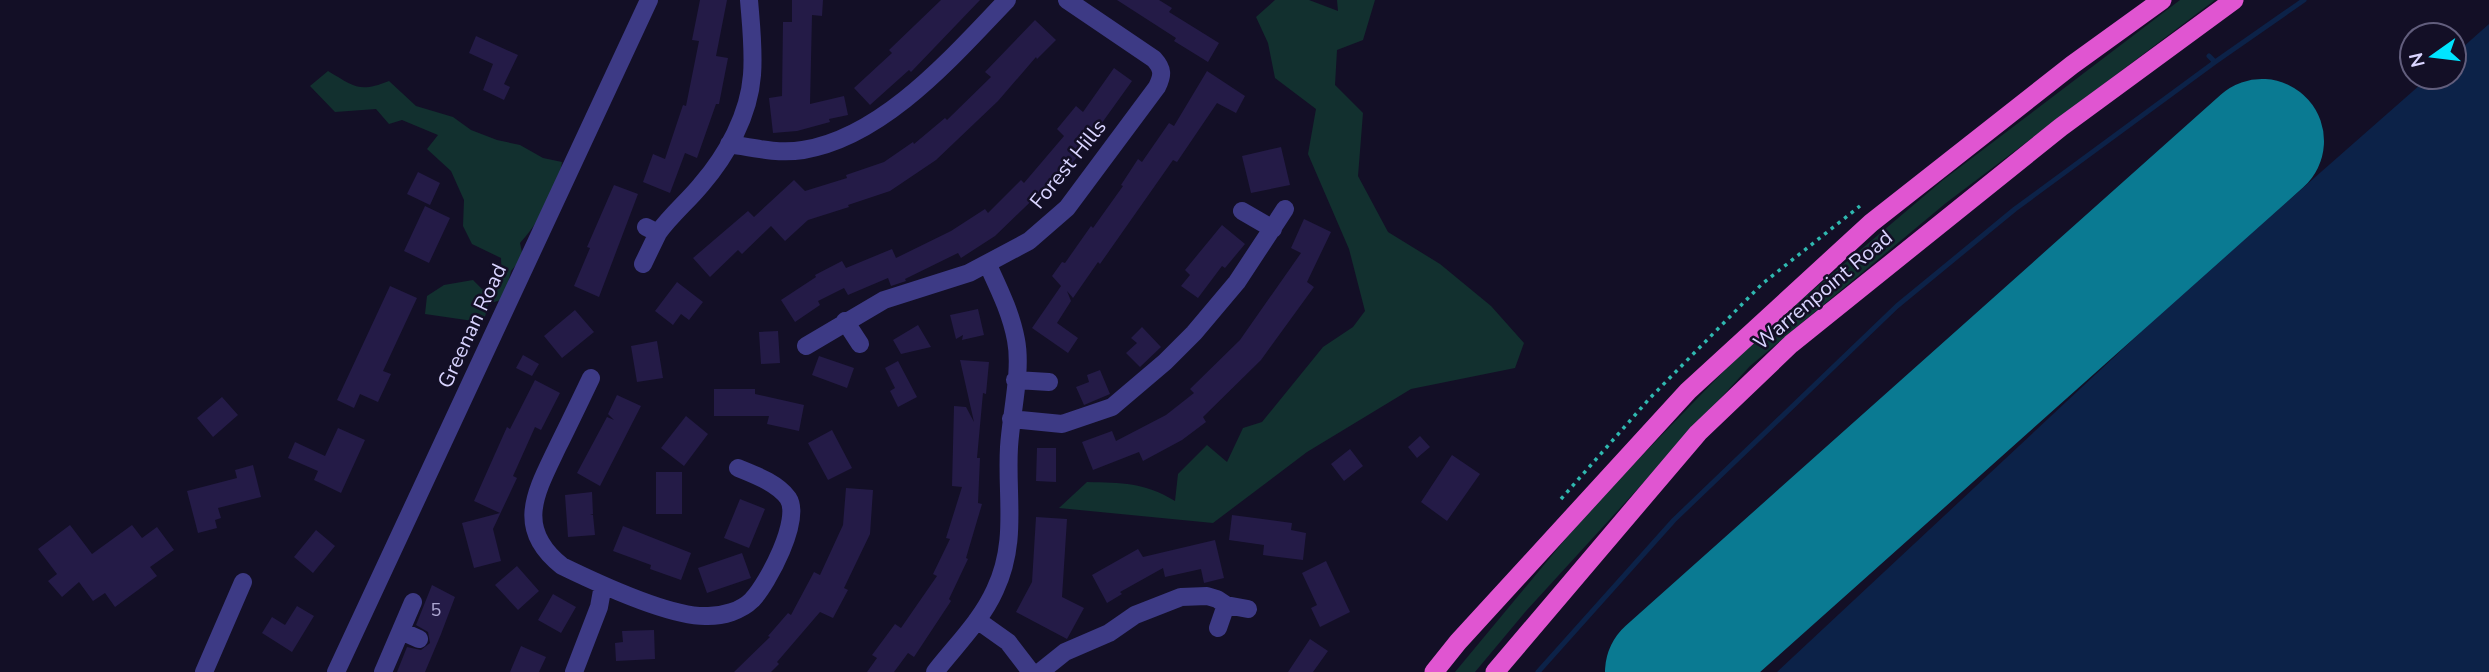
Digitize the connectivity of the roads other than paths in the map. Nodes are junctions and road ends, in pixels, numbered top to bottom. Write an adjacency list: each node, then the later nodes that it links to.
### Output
1 (649, 0): 31 (street, Greenan Road)
2 (749, 0): 7 (street)
3 (1007, 0): 7 (street)
4 (1067, 0): 12 (street, Forest Hills)
5 (2162, 0): 37 (highway, Warrenpoint Road)
6 (2234, 0): 38 (highway, Warrenpoint Road)
7 (729, 144): 11 (street)
8 (1284, 209): 10 (street)
9 (1242, 211): 10 (street)
10 (1273, 229): 19 (street)
11 (643, 264)
12 (988, 265): 13 (street); 17 (street)
13 (845, 321): 14 (street); 15 (street)
14 (860, 344)
15 (806, 346)
16 (591, 378): 22 (street)
17 (1016, 380): 18 (street); 19 (street)
18 (1049, 382)
19 (1011, 419): 26 (street)
20 (738, 468): 22 (street)
21 (243, 582): 30 (street)
22 (603, 585): 33 (street)
23 (413, 601): 28 (street)
24 (1226, 606): 25 (street); 27 (street); 36 (street)
25 (1248, 609)
26 (977, 620): 34 (street); 35 (street)
27 (1218, 628)
28 (401, 631): 29 (street); 32 (street)
29 (419, 639)
30 (204, 672)
31 (336, 672)
32 (383, 672)
33 (574, 672)
34 (935, 672)
35 (1031, 672)
36 (1040, 672)
37 (1433, 672)
38 (1495, 672)

